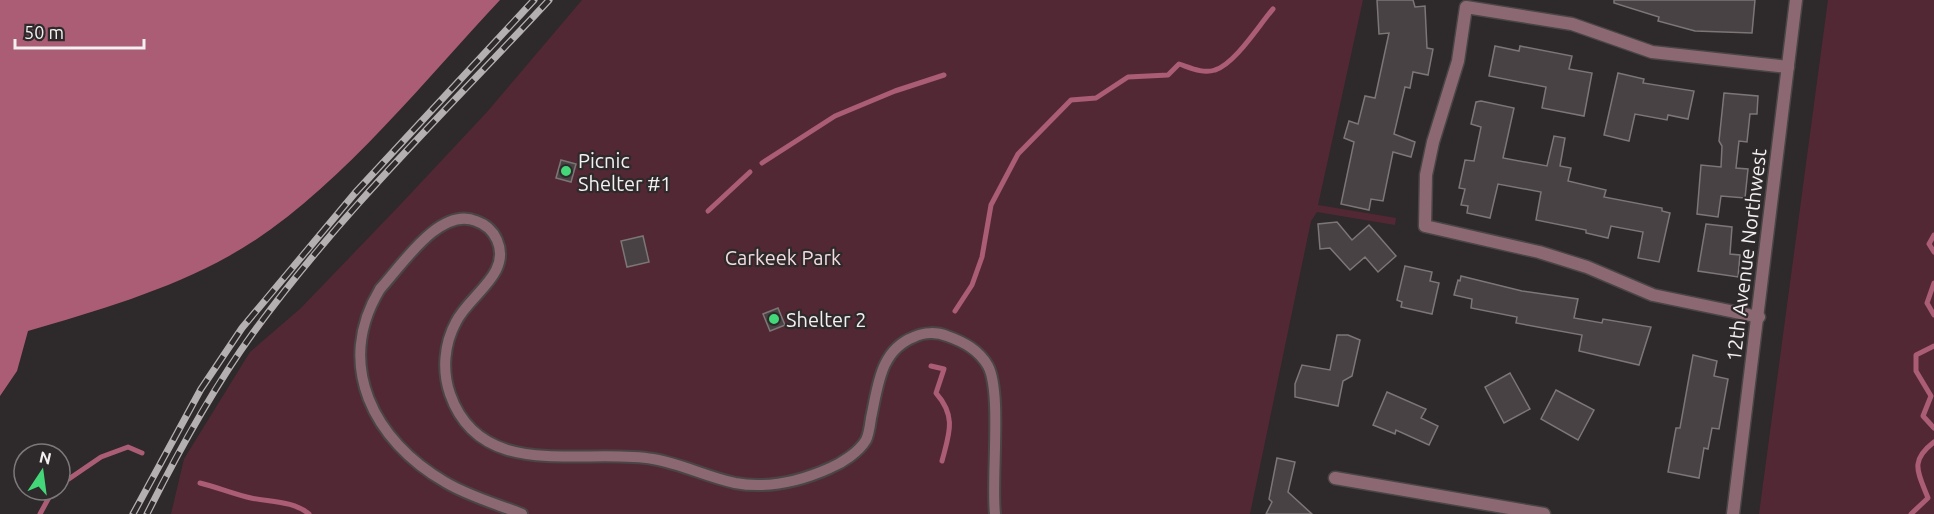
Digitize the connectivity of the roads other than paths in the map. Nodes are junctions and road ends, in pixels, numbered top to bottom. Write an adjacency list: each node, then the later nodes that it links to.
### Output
1 (1797, 0): 2 (street, 12th Avenue Northwest)
2 (1788, 67): 3 (street, 12th Avenue Northwest); 3 (street)
3 (1759, 317): 8 (street, 12th Avenue Northwest)
4 (1335, 478): 7 (street)
5 (522, 514): 6 (lane)
6 (995, 514)
7 (1544, 514)
8 (1733, 514)

